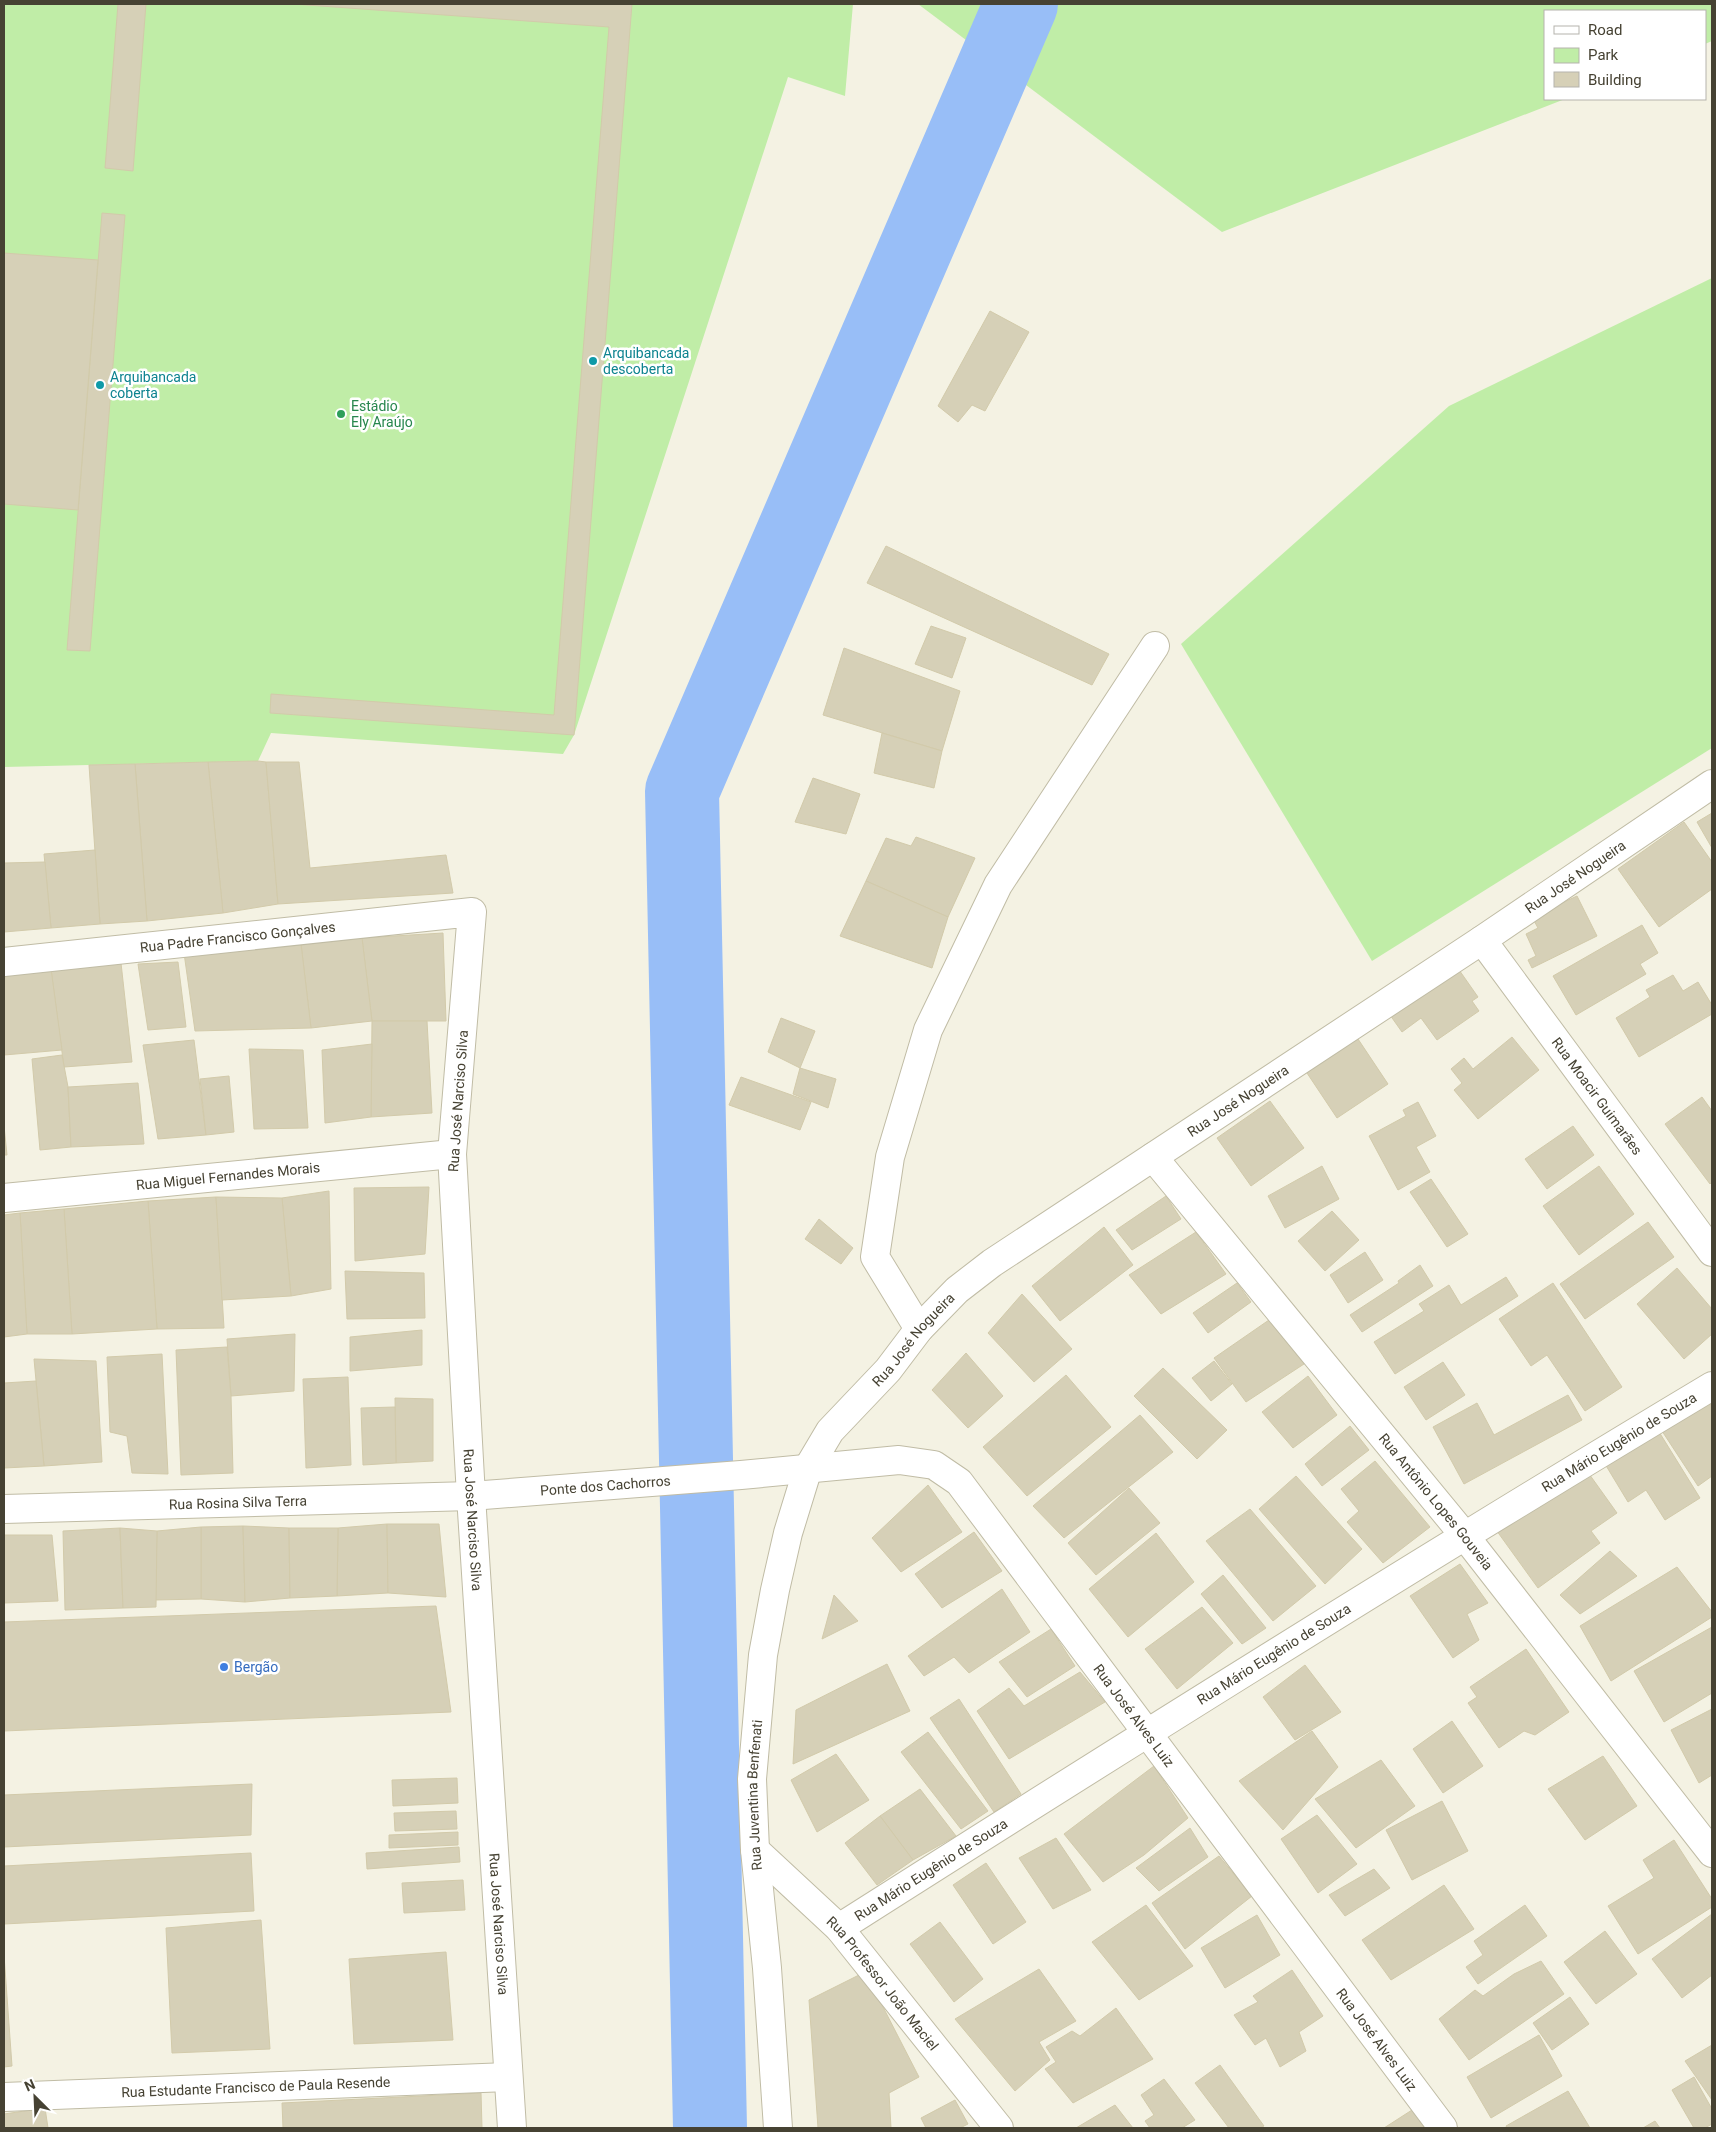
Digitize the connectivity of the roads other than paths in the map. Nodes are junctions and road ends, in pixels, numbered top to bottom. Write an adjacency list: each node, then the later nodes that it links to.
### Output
1 (1155, 646): 10 (street)
2 (1712, 784): 4 (street, Rua José Nogueira)
3 (472, 912): 5 (street, Rua Padre Francisco Gonçalves); 6 (street, Rua José Narciso Silva)
4 (1482, 940): 7 (street, Rua José Nogueira); 9 (street, Rua Moacir Guimarães)
5 (4, 962)
6 (452, 1154): 8 (street, Rua Miguel Fernandes Morais); 14 (street, Rua José Narciso Silva)
7 (1153, 1158): 10 (street, Rua José Nogueira); 16 (street, Rua Antônio Lopes Gouveia)
8 (4, 1198)
9 (1712, 1252)
10 (919, 1329): 12 (street, Rua José Nogueira)
11 (1712, 1386): 16 (street, Rua Mário Eugênio de Souza)
12 (808, 1468): 13 (street, Rua José Alves Luiz); 17 (street, Rua José Alves Luiz); 18 (street, Rua Juventina Benfenati)
13 (741, 1475): 14 (street, Ponte dos Cachorros)
14 (471, 1496): 15 (street, Rua Rosina Silva Terra); 21 (street, Rua José Narciso Silva)
15 (4, 1509)
16 (1464, 1535): 17 (street, Rua Mário Eugênio de Souza); 19 (street, Rua Antônio Lopes Gouveia)
17 (1147, 1732): 20 (street, Rua Mário Eugênio de Souza); 26 (street, Rua José Alves Luiz)
18 (755, 1850): 20 (street, Rua Professor João Maciel); 24 (street, Rua Juventina Benfenati)
19 (1712, 1852)
20 (839, 1928): 25 (street, Rua Professor João Maciel)
21 (508, 2078): 22 (street, Rua Estudante Francisco de Paula Resende); 23 (street, Rua José Narciso Silva)
22 (4, 2097)
23 (512, 2128)
24 (778, 2128)
25 (998, 2128)
26 (1443, 2128)

